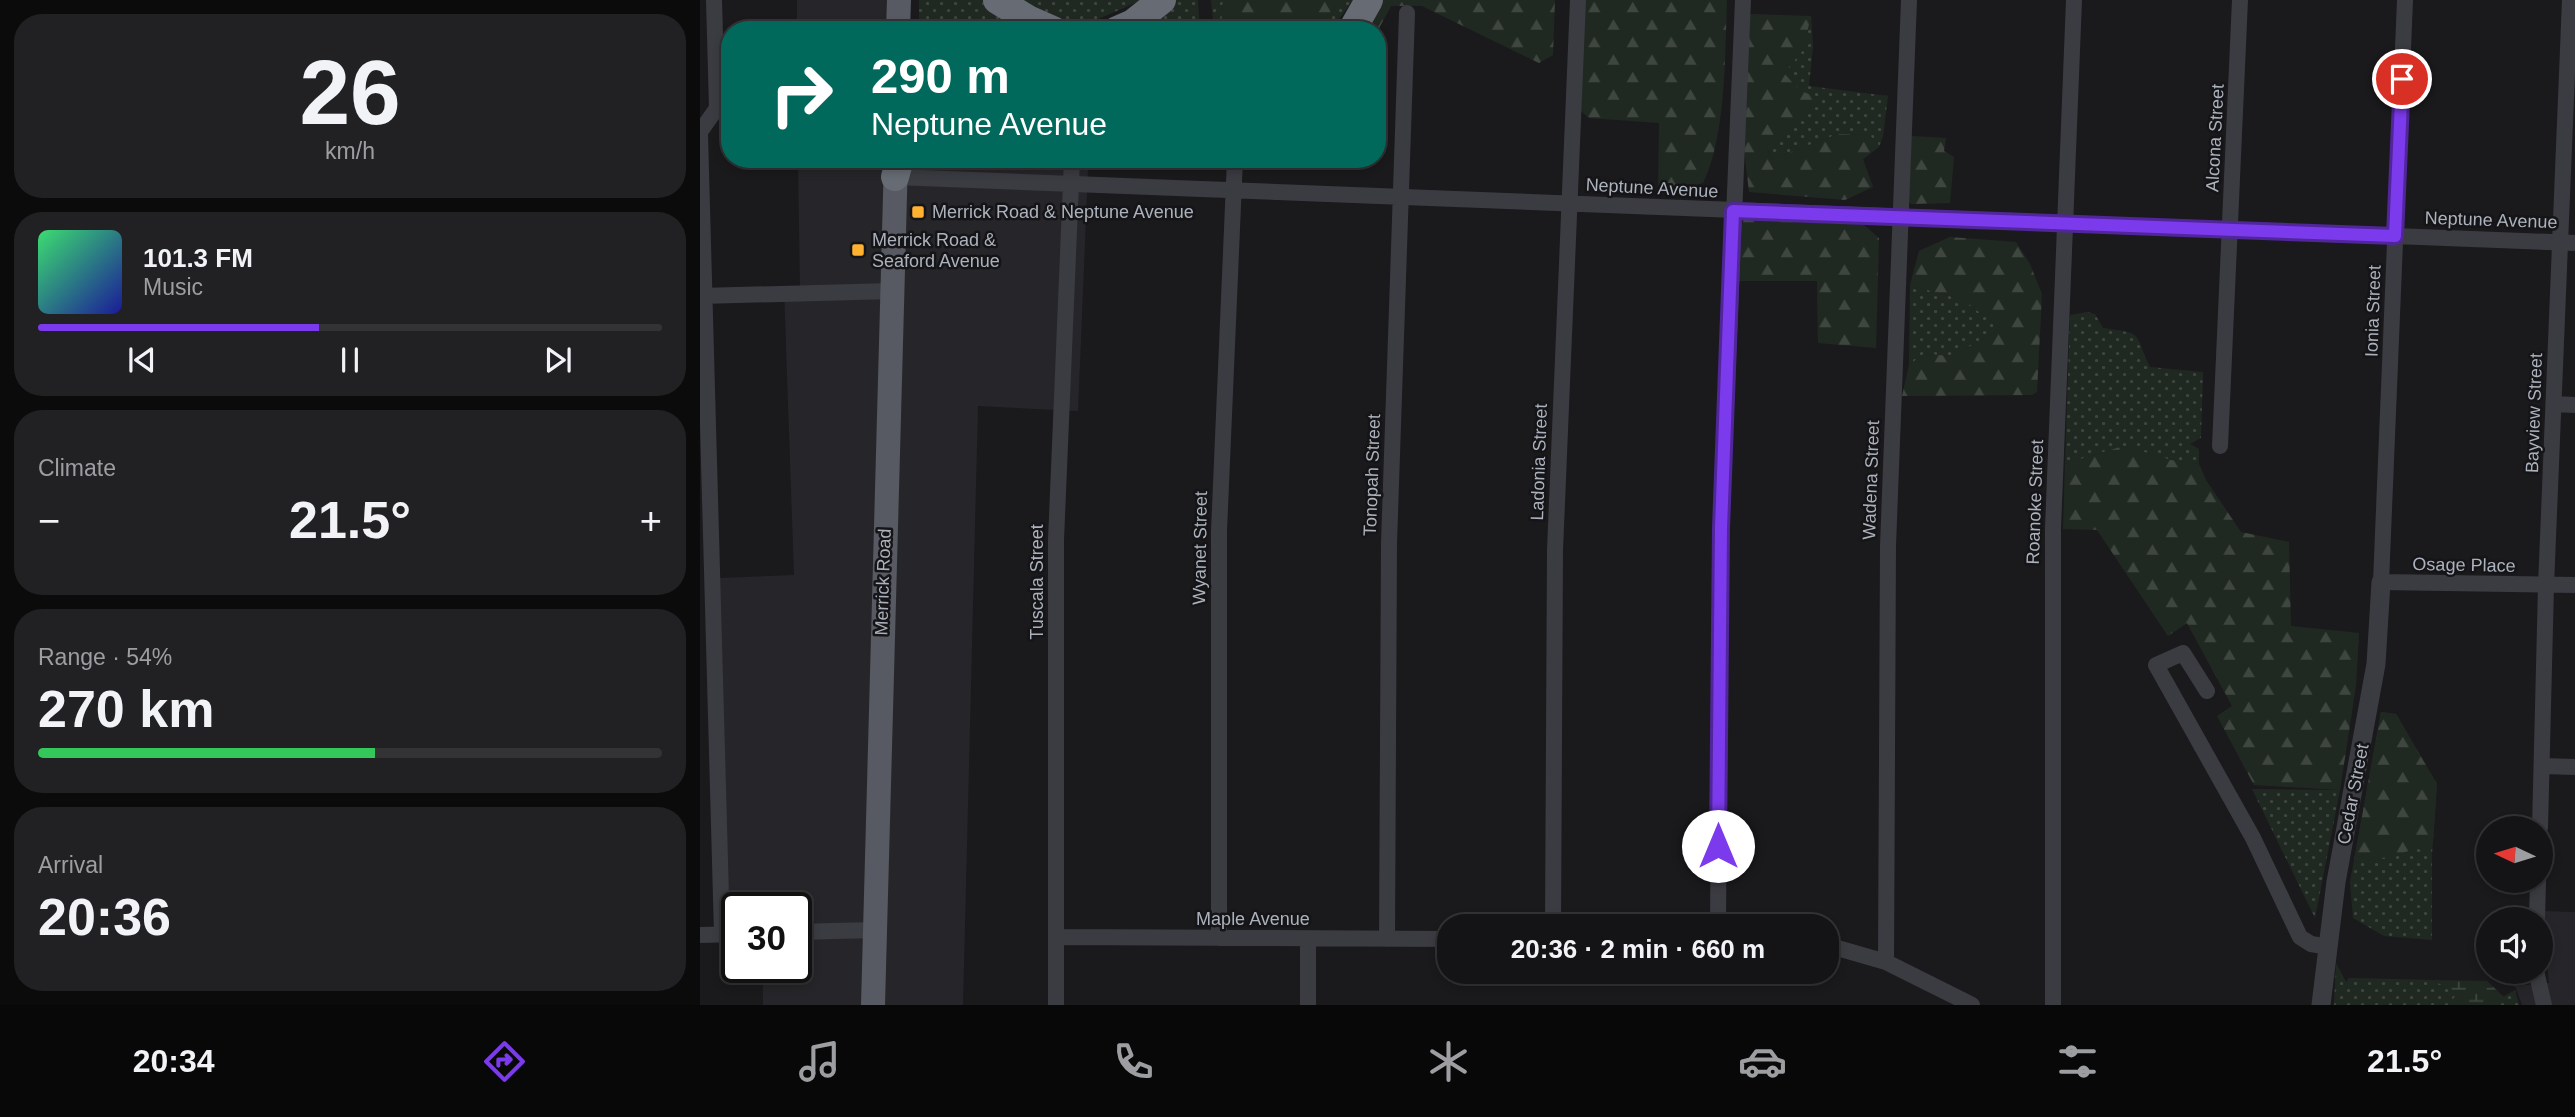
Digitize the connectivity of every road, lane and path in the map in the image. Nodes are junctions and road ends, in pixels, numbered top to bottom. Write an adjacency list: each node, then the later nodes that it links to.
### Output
1 (714, 0): 19 (street)
2 (899, 0): 14 (main road)
3 (997, 0): 15 (highway)
4 (1162, 0): 16 (highway)
5 (1369, 0): 17 (highway)
6 (1578, 0): 27 (street, Ladonia Street)
7 (1743, 0): 28 (street)
8 (1909, 0): 29 (street, Wadena Street)
9 (2074, 0): 30 (street, Roanoke Street)
10 (2240, 0): 31 (street, Alcona Street)
11 (2406, 0): 32 (street, Ionia Street)
12 (2570, 0): 18 (street, Bayview Street)
13 (1407, 13): 26 (street, Tonopah Street)
14 (898, 21)
15 (1033, 21)
16 (1136, 21)
17 (1357, 21)
18 (2572, 75): 33 (street, Bayview Street)
19 (700, 133): 35 (street)
20 (897, 168): 34 (main road, Merrick Road)
21 (924, 168): 24 (street, Neptune Avenue)
22 (1072, 168): 24 (street, Tuscala Street)
23 (1235, 168): 25 (street, Wyanet Street)
24 (1071, 184): 25 (street, Neptune Avenue); 53 (street, Tuscala Street)
25 (1234, 190): 26 (street, Neptune Avenue); 54 (street, Wyanet Street)
26 (1402, 196): 27 (street, Neptune Avenue); 56 (street, Tonopah Street)
27 (1569, 204): 28 (street, Neptune Avenue); 47 (street, Ladonia Street)
28 (1733, 211): 29 (street, Neptune Avenue); 48 (street)
29 (1900, 216): 30 (street, Neptune Avenue); 60 (street, Wadena Street)
30 (2065, 223): 31 (street, Neptune Avenue); 66 (street, Roanoke Street)
31 (2230, 229): 32 (street, Neptune Avenue); 38 (street, Alcona Street)
32 (2395, 236): 33 (street, Neptune Avenue); 39 (street, Ionia Street)
33 (2568, 243): 36 (street, Bayview Street)
34 (892, 291): 35 (street); 49 (main road, Merrick Road)
35 (702, 296): 46 (street)
36 (2554, 404): 37 (street); 41 (street, Bayview Street)
37 (2575, 405)
38 (2220, 446)
39 (2381, 582): 41 (street, Osage Place); 58 (street, Cedar Street)
40 (2575, 585): 41 (street, Osage Place)
41 (2546, 586): 43 (street, Bayview Street)
42 (2207, 691): 58 (street)
43 (2543, 766): 44 (street); 45 (street, Bayview Street)
44 (2575, 767)
45 (2541, 816)
46 (727, 892)
47 (1553, 914)
48 (1718, 914)
49 (874, 930): 50 (street); 62 (main road, Merrick Road)
50 (812, 932)
51 (721, 934): 52 (street)
52 (700, 935)
53 (1057, 937): 54 (street, Maple Avenue); 63 (street, Tuscala Street)
54 (1219, 938): 55 (street, Maple Avenue)
55 (1308, 939): 56 (street, Maple Avenue); 64 (street)
56 (1387, 939): 57 (street, Maple Avenue)
57 (1437, 939)
58 (2329, 947): 67 (street, Cedar Street)
59 (1839, 948): 60 (street)
60 (1886, 962): 65 (street)
61 (2539, 984): 68 (street)
62 (873, 1005)
63 (1055, 1005)
64 (1308, 1005)
65 (1972, 1005)
66 (2053, 1005)
67 (2321, 1005)
68 (2544, 1005)

